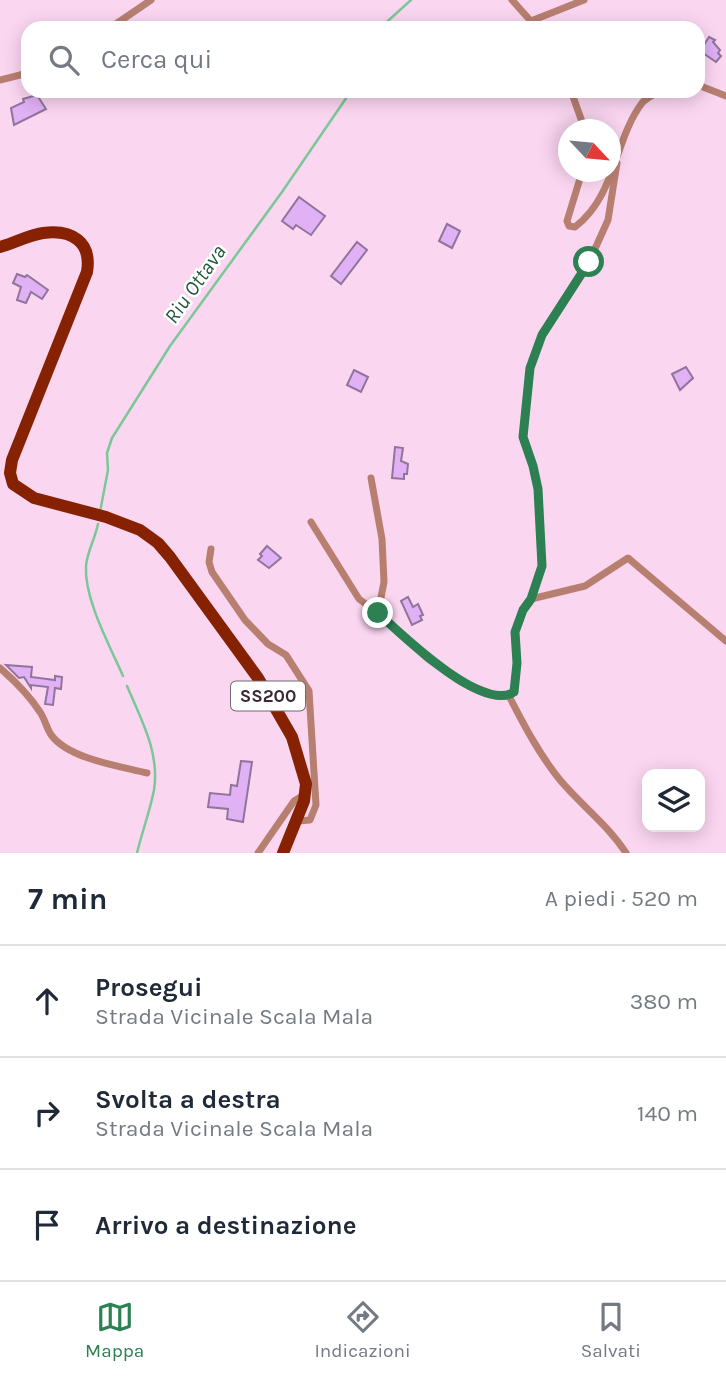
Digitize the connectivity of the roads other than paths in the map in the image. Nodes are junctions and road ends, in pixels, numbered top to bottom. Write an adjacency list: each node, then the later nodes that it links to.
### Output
1 (151, 0): 4 (street)
2 (512, 0): 5 (street)
3 (584, 0): 5 (street)
4 (120, 21)
5 (531, 21)
6 (21, 75): 7 (street)
7 (0, 80)
8 (705, 88): 9 (street)
9 (726, 96)
10 (574, 98): 12 (street)
11 (648, 98): 13 (street)
12 (581, 119)
13 (621, 150)
14 (579, 182): 15 (street)
15 (607, 182)
16 (614, 182): 21 (street)
17 (0, 247): 27 (main road, SS200)
18 (371, 478): 22 (street)
19 (311, 522): 22 (street)
20 (211, 549): 28 (street)
21 (531, 599): 23 (street); 25 (street)
22 (378, 613): 25 (street)
23 (726, 641)
24 (0, 668): 26 (street)
25 (509, 696): 31 (street)
26 (147, 773)
27 (305, 794): 28 (main road, SS200); 29 (street)
28 (298, 821): 30 (main road, SS200)
29 (258, 853)
30 (283, 853)
31 (626, 853)

